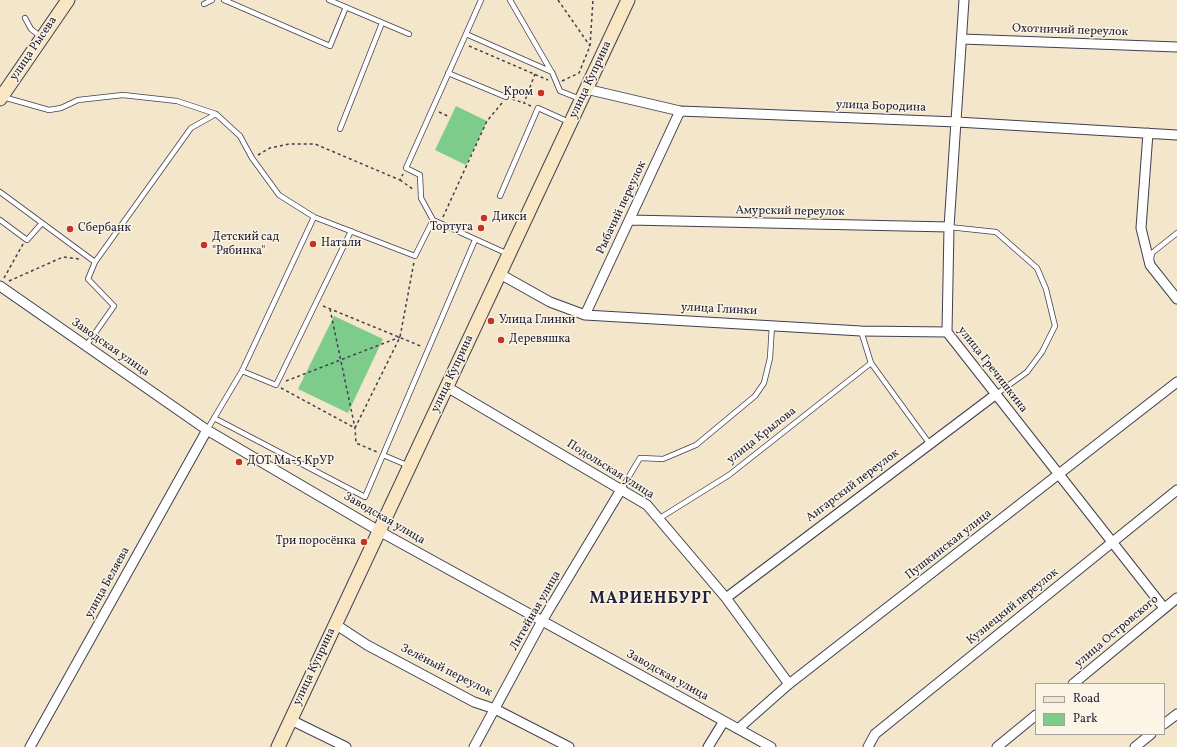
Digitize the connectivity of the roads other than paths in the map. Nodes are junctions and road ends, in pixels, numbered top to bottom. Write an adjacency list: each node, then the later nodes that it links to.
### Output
1 (68, 0): 15 (street, улица Рысева)
2 (212, 0): 9 (lane)
3 (224, 0): 10 (lane)
4 (329, 0): 10 (lane)
5 (481, 0): 14 (lane)
6 (510, 0): 18 (lane)
7 (628, 0): 20 (street, улица Куприна)
8 (964, 0): 16 (street, улица Гречишкина)
9 (204, 4)
10 (346, 7): 12 (lane)
11 (25, 18): 15 (lane)
12 (382, 23): 13 (lane); 27 (lane)
13 (409, 34)
14 (466, 34): 18 (lane); 19 (lane)
15 (41, 37): 21 (street, улица Рысева)
16 (962, 39): 17 (street, Охотничий переулок); 26 (street, улица Гречишкина)
17 (1177, 47)
18 (552, 72): 20 (lane)
19 (448, 73): 22 (lane); 35 (lane)
20 (584, 95): 23 (street, улица Бородина); 25 (street, улица Куприна)
21 (1, 97): 24 (lane)
22 (506, 97)
23 (680, 111): 26 (street, улица Бородина); 36 (street, Рыбачий переулок)
24 (216, 114): 33 (lane); 43 (lane)
25 (571, 122): 31 (lane); 42 (street, улица Куприна)
26 (957, 122): 28 (street, улица Бородина); 38 (street, улица Гречишкина)
27 (340, 130)
28 (1148, 133): 29 (street, улица Бородина); 44 (street)
29 (1177, 135)
30 (2, 193): 32 (lane); 37 (lane)
31 (500, 196)
32 (0, 199)
33 (314, 217): 39 (lane); 54 (lane)
34 (0, 220): 37 (lane)
35 (433, 220): 39 (lane); 41 (lane)
36 (630, 220): 38 (street, Амурский переулок); 48 (street, Рыбачий переулок)
37 (42, 223): 43 (lane)
38 (949, 227): 51 (street, улица Гречишкина); 57 (lane)
39 (351, 231): 54 (lane)
40 (1177, 233): 44 (lane)
41 (475, 240): 42 (lane); 61 (lane)
42 (509, 255): 45 (street, улица Куприна)
43 (95, 262): 52 (lane)
44 (1150, 265): 47 (street)
45 (500, 274): 48 (street, улица Глинки); 56 (street, улица Куприна)
46 (4, 282): 52 (street, Заводская улица)
47 (1177, 299)
48 (585, 315): 49 (street, улица Глинки)
49 (772, 325): 50 (street, улица Глинки); 64 (lane)
50 (861, 331): 51 (street, улица Глинки); 53 (lane)
51 (947, 332): 57 (street, улица Гречишкина)
52 (86, 346): 59 (street, Заводская улица)
53 (871, 363): 60 (lane); 66 (lane, улица Крылова)
54 (242, 371): 58 (lane)
55 (1177, 382): 63 (street, Пушкинская улица)
56 (446, 387): 62 (street, улица Куприна); 64 (street, Подольская улица)
57 (995, 395): 60 (street, Ангарский переулок); 63 (street, улица Гречишкина)
58 (214, 418): 59 (lane); 61 (lane)
59 (207, 430): 67 (street, Заводская улица); 84 (street, улица Беляева)
60 (929, 443): 69 (street, Ангарский переулок)
61 (383, 455): 62 (lane)
62 (409, 466): 67 (street, улица Куприна)
63 (1060, 475): 68 (street, улица Гречишкина); 75 (street, Пушкинская улица)
64 (622, 488): 66 (street, Подольская улица); 72 (street, Литейная улица)
65 (1177, 490): 68 (street, Кузнецкий переулок)
66 (660, 518): 69 (street, Подольская улица)
67 (379, 531): 72 (street, Заводская улица); 73 (street, улица Куприна)
68 (1111, 542): 71 (street, улица Гречишкина); 91 (street, Кузнецкий переулок)
69 (726, 598): 75 (street, Подольская улица)
70 (1177, 598): 71 (street, улица Островского)
71 (1164, 608): 74 (street, улица Островского)
72 (542, 621): 76 (street, Литейная улица); 80 (street, Заводская улица)
73 (335, 624): 76 (street, Зелёный переулок); 79 (street, улица Куприна)
74 (1074, 683)
75 (789, 684): 82 (street, Пушкинская улица)
76 (495, 709): 87 (street, Литейная улица); 88 (street, Зелёный переулок)
77 (1177, 714): 81 (street)
78 (1035, 716): 92 (street)
79 (291, 720): 85 (street, улица Куприна); 86 (street)
80 (724, 721): 82 (street, Заводская улица); 89 (street)
81 (1165, 723)
82 (738, 730): 90 (street, Заводская улица)
83 (1151, 735): 93 (street)
84 (30, 747)
85 (278, 747)
86 (346, 747)
87 (474, 747)
88 (569, 747)
89 (708, 747)
90 (771, 747)
91 (868, 747)
92 (997, 747)
93 (1135, 747)

